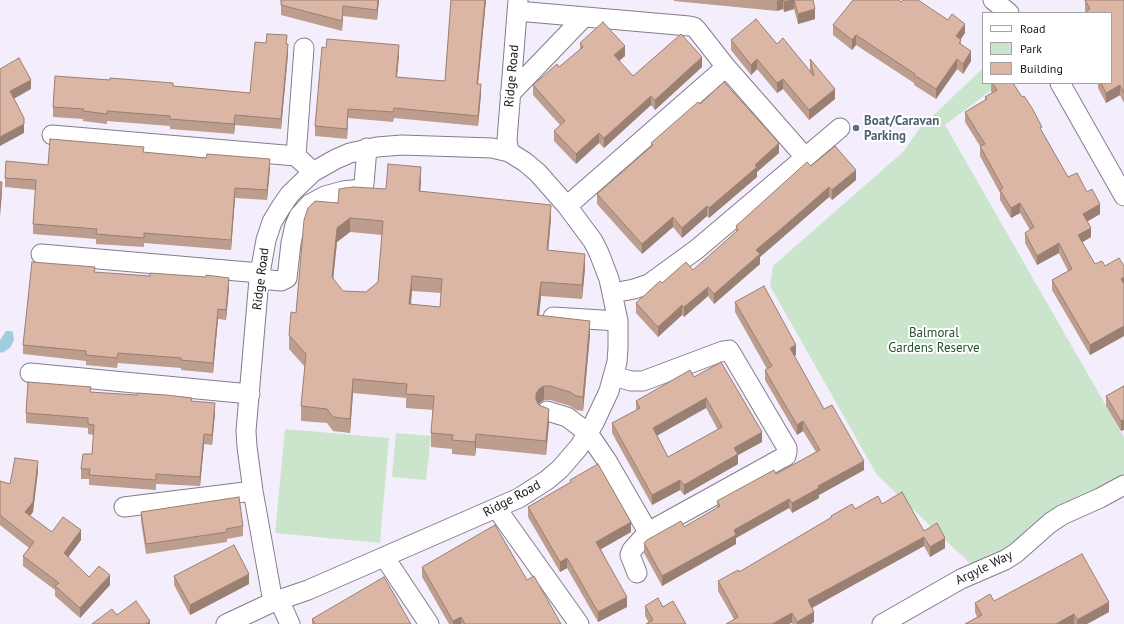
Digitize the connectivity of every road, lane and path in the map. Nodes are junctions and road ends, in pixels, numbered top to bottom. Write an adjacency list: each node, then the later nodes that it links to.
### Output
1 (993, 0): 3 (street)
2 (518, 5): 4 (street); 8 (street, Ridge Road)
3 (1008, 12)
4 (584, 17): 6 (street); 8 (street)
5 (304, 48): 13 (street)
6 (726, 67): 14 (street); 17 (street)
7 (1061, 84): 16 (street)
8 (510, 94): 12 (street, Ridge Road)
9 (840, 128): 14 (street)
10 (52, 135): 13 (street)
11 (367, 148): 12 (street, Ridge Road); 15 (street, Ridge Road); 19 (street)
12 (509, 152): 17 (street, Ridge Road)
13 (296, 156): 15 (street)
14 (805, 157): 20 (street)
15 (312, 172): 19 (street, Ridge Road)
16 (1124, 196)
17 (567, 206): 20 (street, Ridge Road)
18 (41, 254): 19 (street)
19 (259, 276): 25 (street, Ridge Road)
20 (613, 293): 22 (street, Ridge Road)
21 (553, 316): 22 (street)
22 (618, 321): 24 (street, Ridge Road)
23 (30, 373): 25 (street)
24 (613, 376): 27 (street, Ridge Road); 32 (street)
25 (250, 394): 29 (street, Ridge Road)
26 (547, 411): 27 (street)
27 (588, 433): 31 (street, Ridge Road); 32 (street)
28 (1124, 485): 40 (street, Argyle Way)
29 (253, 491): 30 (street); 35 (street, Ridge Road)
30 (124, 507)
31 (497, 509): 33 (street, Ridge Road); 39 (street)
32 (648, 532): 34 (street)
33 (385, 558): 35 (street, Ridge Road); 38 (street)
34 (637, 573)
35 (276, 601): 36 (street, Ridge Road); 37 (street)
36 (226, 624)
37 (290, 624)
38 (429, 624)
39 (579, 624)
40 (882, 624)

